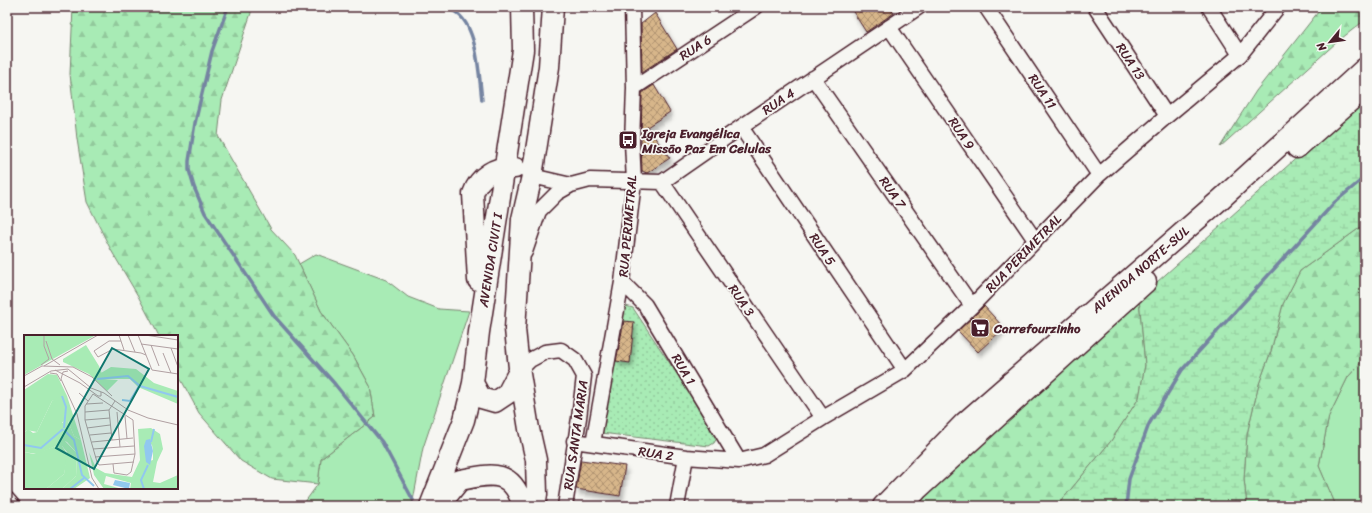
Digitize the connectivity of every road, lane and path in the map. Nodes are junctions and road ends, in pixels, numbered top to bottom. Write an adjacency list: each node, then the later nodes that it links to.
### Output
1 (522, 7): 18 (main road, AVENIDA CIVIT I)
2 (553, 7): 20 (main road, AVENIDA CIVIT I)
3 (632, 7): 14 (street, RUA PERIMETRAL)
4 (756, 7): 14 (street, RUA 6)
5 (919, 7): 10 (street, RUA 4)
6 (986, 7): 19 (street, RUA 11)
7 (1095, 7): 16 (street, RUA 13)
8 (1209, 7): 11 (street)
9 (1278, 7): 11 (street, RUA PERIMETRAL)
10 (889, 27): 13 (street, RUA 4); 25 (street, RUA 9)
11 (1240, 56): 16 (street, RUA PERIMETRAL)
12 (1365, 68): 46 (main road, AVENIDA NORTE-SUL)
13 (813, 78): 17 (street, RUA 4); 28 (street, RUA 7)
14 (634, 88): 21 (street, RUA PERIMETRAL)
15 (1365, 88): 47 (main road, AVENIDA NORTE-SUL)
16 (1167, 116): 19 (street, RUA PERIMETRAL)
17 (741, 126): 22 (street, RUA 4); 30 (street, RUA 5)
18 (505, 169): 24 (main road); 29 (main road, AVENIDA CIVIT I); 29 (main road)
19 (1099, 175): 25 (street, RUA PERIMETRAL)
20 (532, 176): 23 (street); 24 (main road, AVENIDA CIVIT I)
21 (634, 182): 22 (street); 23 (street); 27 (street, RUA PERIMETRAL)
22 (662, 182): 33 (street, RUA 3)
23 (571, 185): 26 (street)
24 (522, 219): 26 (main road, AVENIDA CIVIT I)
25 (1035, 240): 28 (street, RUA PERIMETRAL)
26 (518, 274): 31 (main road, AVENIDA CIVIT I)
27 (622, 282): 35 (street, RUA PERIMETRAL); 37 (street, RUA 1)
28 (972, 306): 30 (street, RUA PERIMETRAL)
29 (479, 332): 32 (main road, AVENIDA CIVIT I)
30 (905, 370): 33 (street, RUA PERIMETRAL)
31 (519, 371): 32 (main road); 34 (street, RUA SANTA MARIA); 43 (main road, AVENIDA CIVIT I)
32 (473, 383): 40 (main road, AVENIDA CIVIT I)
33 (823, 418): 37 (street, RUA PERIMETRAL)
34 (574, 441): 35 (street, RUA 2); 44 (street, RUA SANTA MARIA)
35 (593, 443): 36 (street, RUA 2)
36 (686, 457): 37 (street, RUA 2); 45 (street)
37 (739, 461)
38 (7, 499): 39 (street)
39 (13, 506)
40 (430, 506)
41 (439, 506): 42 (main road)
42 (523, 506)
43 (536, 506)
44 (565, 506)
45 (677, 506)
46 (883, 506)
47 (903, 506)

